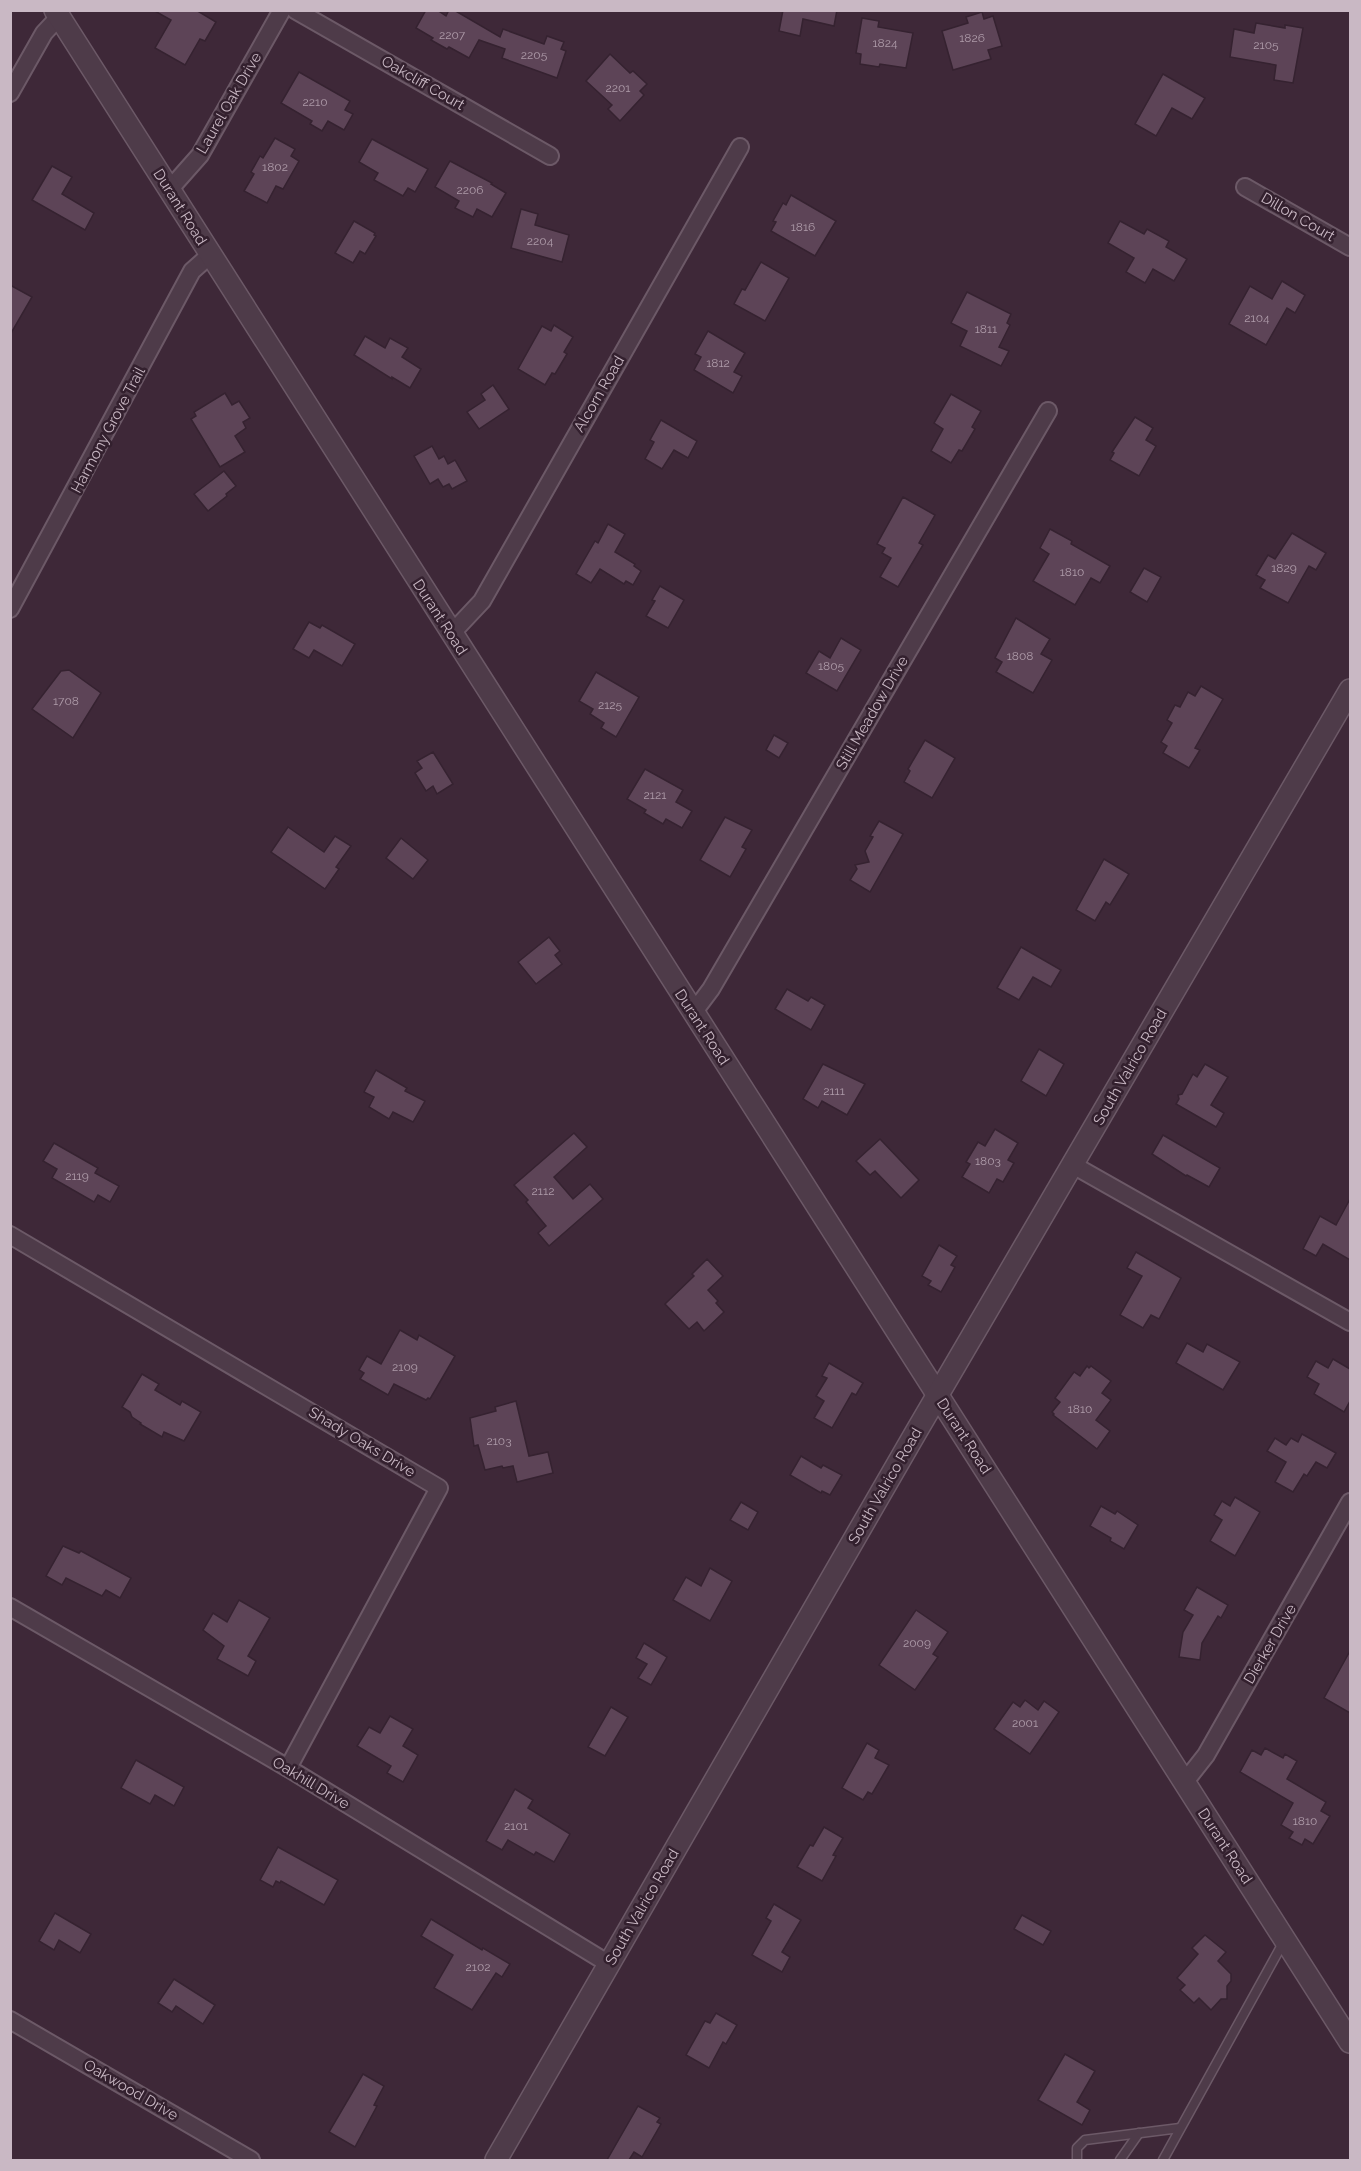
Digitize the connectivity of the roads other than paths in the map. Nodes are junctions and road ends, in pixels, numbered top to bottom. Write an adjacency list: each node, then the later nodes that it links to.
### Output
1 (282, 10): 8 (street, Laurel Oak Drive)
2 (295, 10): 6 (street, Oakcliff Court)
3 (57, 14): 4 (street); 8 (street, Durant Road)
4 (10, 93)
5 (740, 147): 13 (street, Alcorn Road)
6 (550, 156)
7 (1245, 187): 9 (street, Dillon Court)
8 (169, 190): 10 (street, Durant Road)
9 (1350, 247)
10 (210, 255): 12 (street, Harmony Grove Trail); 13 (street, Durant Road)
11 (1048, 411): 15 (street, Still Meadow Drive)
12 (10, 609)
13 (451, 634): 15 (street, Durant Road)
14 (1350, 690): 16 (street, South Valrico Road)
15 (693, 1013): 19 (street, Durant Road)
16 (1073, 1165): 18 (street); 19 (street, South Valrico Road)
17 (10, 1235): 22 (street, Shady Oaks Drive)
18 (1350, 1322)
19 (938, 1396): 23 (street, Durant Road); 25 (street, South Valrico Road)
20 (1350, 1502): 23 (street, Dierker Drive)
21 (10, 1607): 22 (street, Oakhill Drive)
22 (288, 1768): 25 (street, Oakhill Drive)
23 (1185, 1783): 24 (street, Durant Road)
24 (1285, 1940): 27 (street, Durant Road); 28 (lane)
25 (609, 1964): 31 (street, South Valrico Road)
26 (10, 2020): 30 (street, Oakwood Drive)
27 (1350, 2042)
28 (1180, 2128): 29 (lane); 34 (lane)
29 (1139, 2133): 32 (lane); 33 (lane)
30 (251, 2160)
31 (496, 2160)
32 (1077, 2160)
33 (1119, 2160)
34 (1163, 2160)

